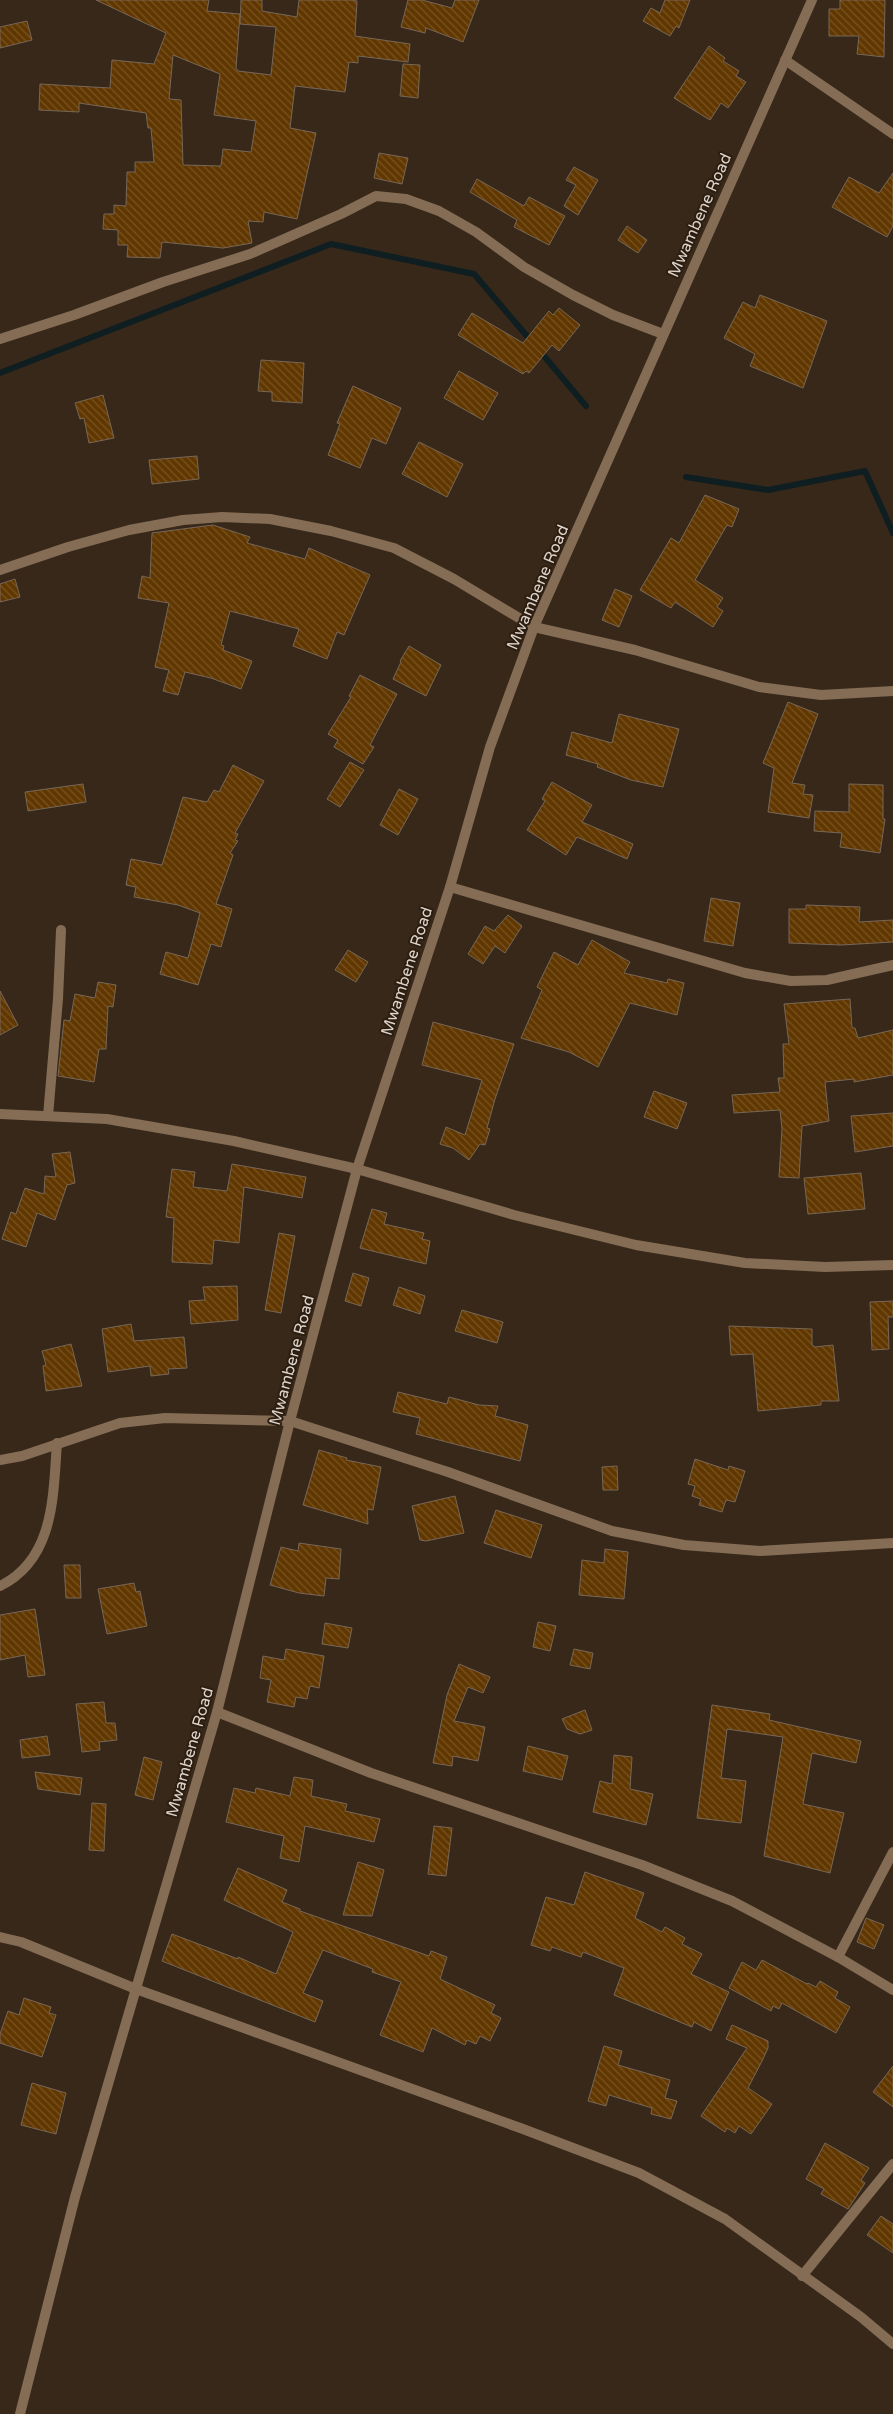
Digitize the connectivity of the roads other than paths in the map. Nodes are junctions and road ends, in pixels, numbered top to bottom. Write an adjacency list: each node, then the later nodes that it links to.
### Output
1 (812, 0): 2 (street, Mwambene Road)
2 (785, 60): 3 (street); 4 (street, Mwambene Road)
3 (893, 134)
4 (663, 334): 5 (street); 7 (street, Mwambene Road)
5 (0, 339)
6 (0, 570): 7 (street)
7 (534, 627): 8 (street); 9 (street, Mwambene Road)
8 (893, 692)
9 (450, 887): 11 (street); 14 (street, Mwambene Road)
10 (61, 930): 13 (street)
11 (893, 965)
12 (0, 1114): 13 (street)
13 (48, 1116): 14 (street)
14 (358, 1169): 15 (street); 16 (street, Mwambene Road)
15 (893, 1265)
16 (290, 1421): 17 (street); 19 (street); 21 (street, Mwambene Road)
17 (57, 1444): 18 (street); 20 (street)
18 (0, 1460)
19 (893, 1543)
20 (0, 1586)
21 (217, 1712): 24 (street); 25 (street, Mwambene Road)
22 (893, 1852): 24 (street)
23 (0, 1937): 25 (street)
24 (838, 1956): 26 (street)
25 (136, 1988): 28 (street); 30 (street, Mwambene Road)
26 (893, 1990)
27 (893, 2164): 28 (street)
28 (802, 2276): 29 (street)
29 (893, 2344)
30 (20, 2414)

